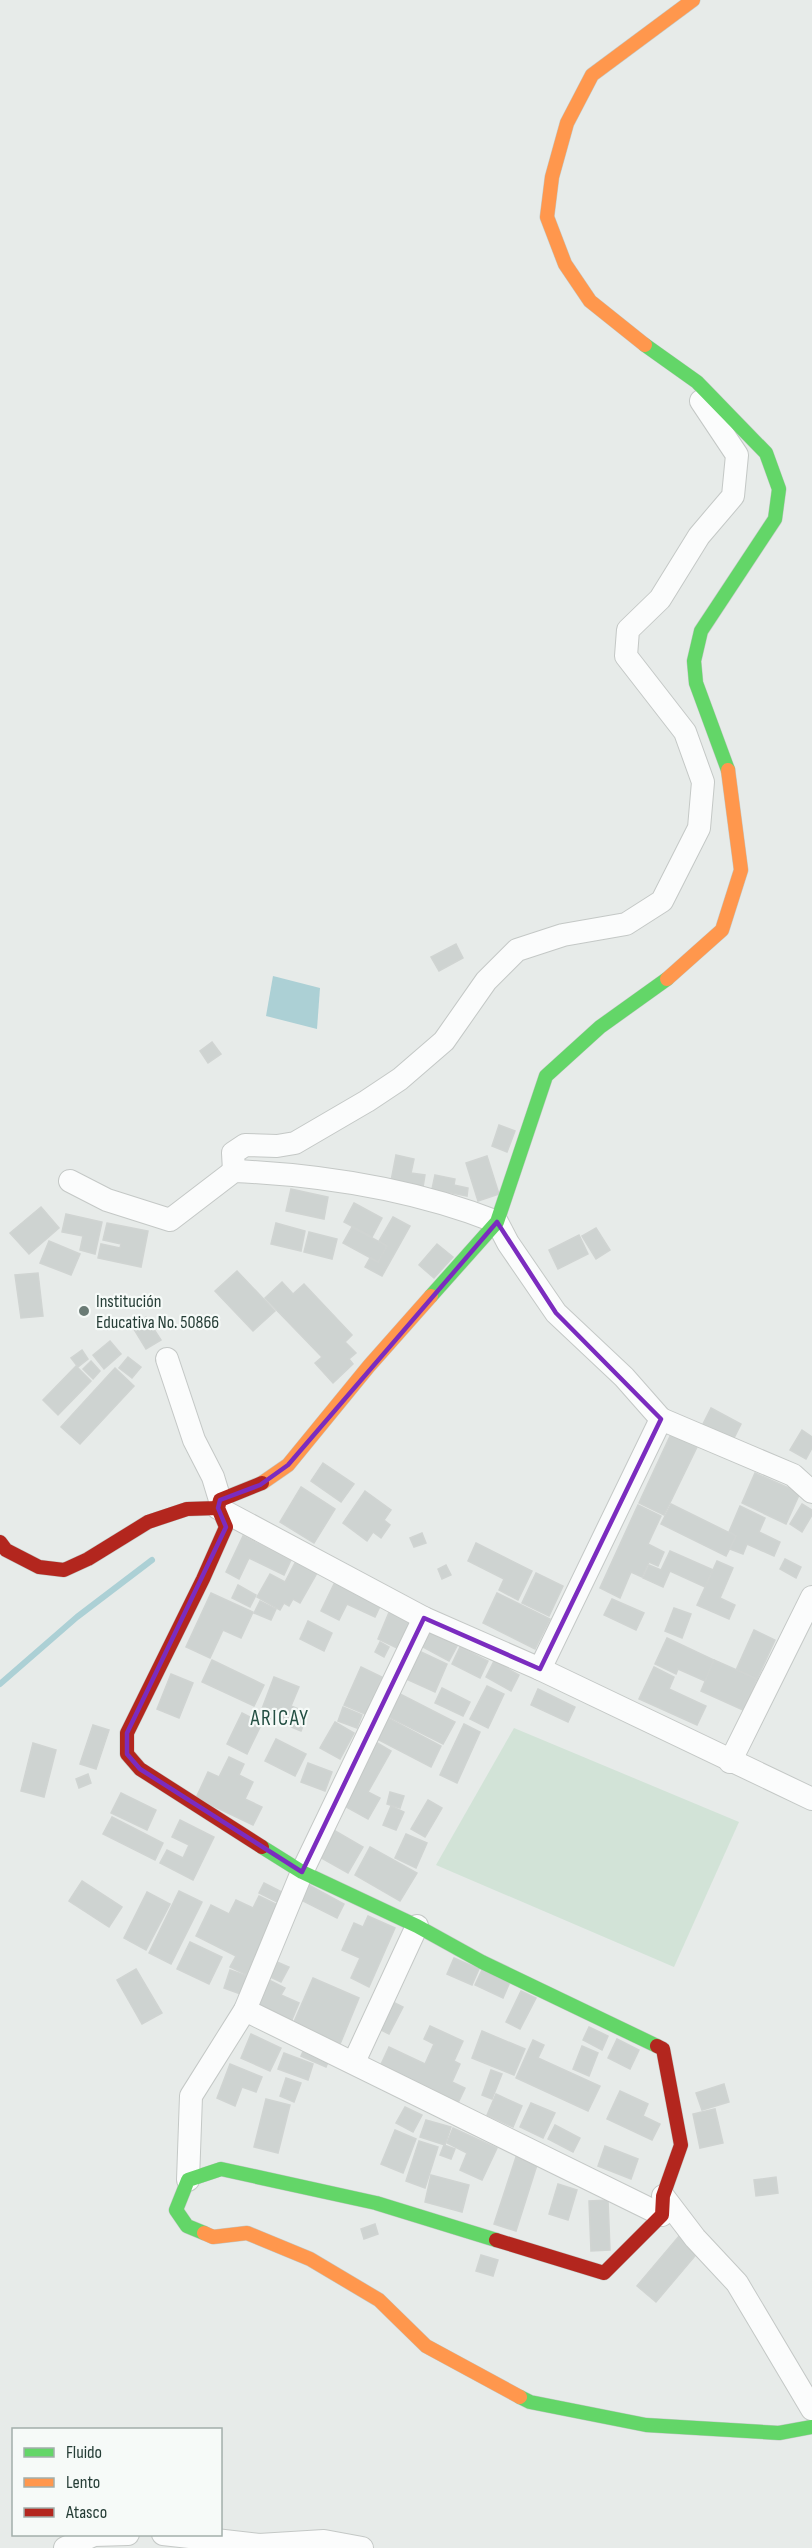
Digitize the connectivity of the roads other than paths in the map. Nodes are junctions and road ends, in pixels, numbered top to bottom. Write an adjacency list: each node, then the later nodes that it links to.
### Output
1 (693, 0): 2 (street)
2 (663, 359): 3 (street); 5 (street)
3 (234, 1171): 4 (street); 5 (street)
4 (70, 1181)
5 (497, 1222): 7 (street); 9 (street)
6 (167, 1359): 9 (street)
7 (661, 1419): 8 (street); 13 (street)
8 (812, 1492)
9 (219, 1504): 10 (street); 12 (street); 16 (street)
10 (0, 1542)
11 (812, 1597): 14 (street)
12 (424, 1618): 13 (street); 16 (street)
13 (540, 1669): 14 (street)
14 (730, 1762): 15 (street)
15 (812, 1799)
16 (302, 1872): 17 (street); 18 (street)
17 (417, 1926): 19 (street); 21 (street)
18 (245, 2010): 19 (street); 20 (street)
19 (354, 2062): 21 (street)
20 (188, 2180): 21 (street); 23 (street)
21 (662, 2206): 22 (street)
22 (812, 2409)
23 (812, 2427)
24 (92, 2536): 26 (street)
25 (173, 2536): 27 (street)
26 (65, 2548)
27 (363, 2548)

